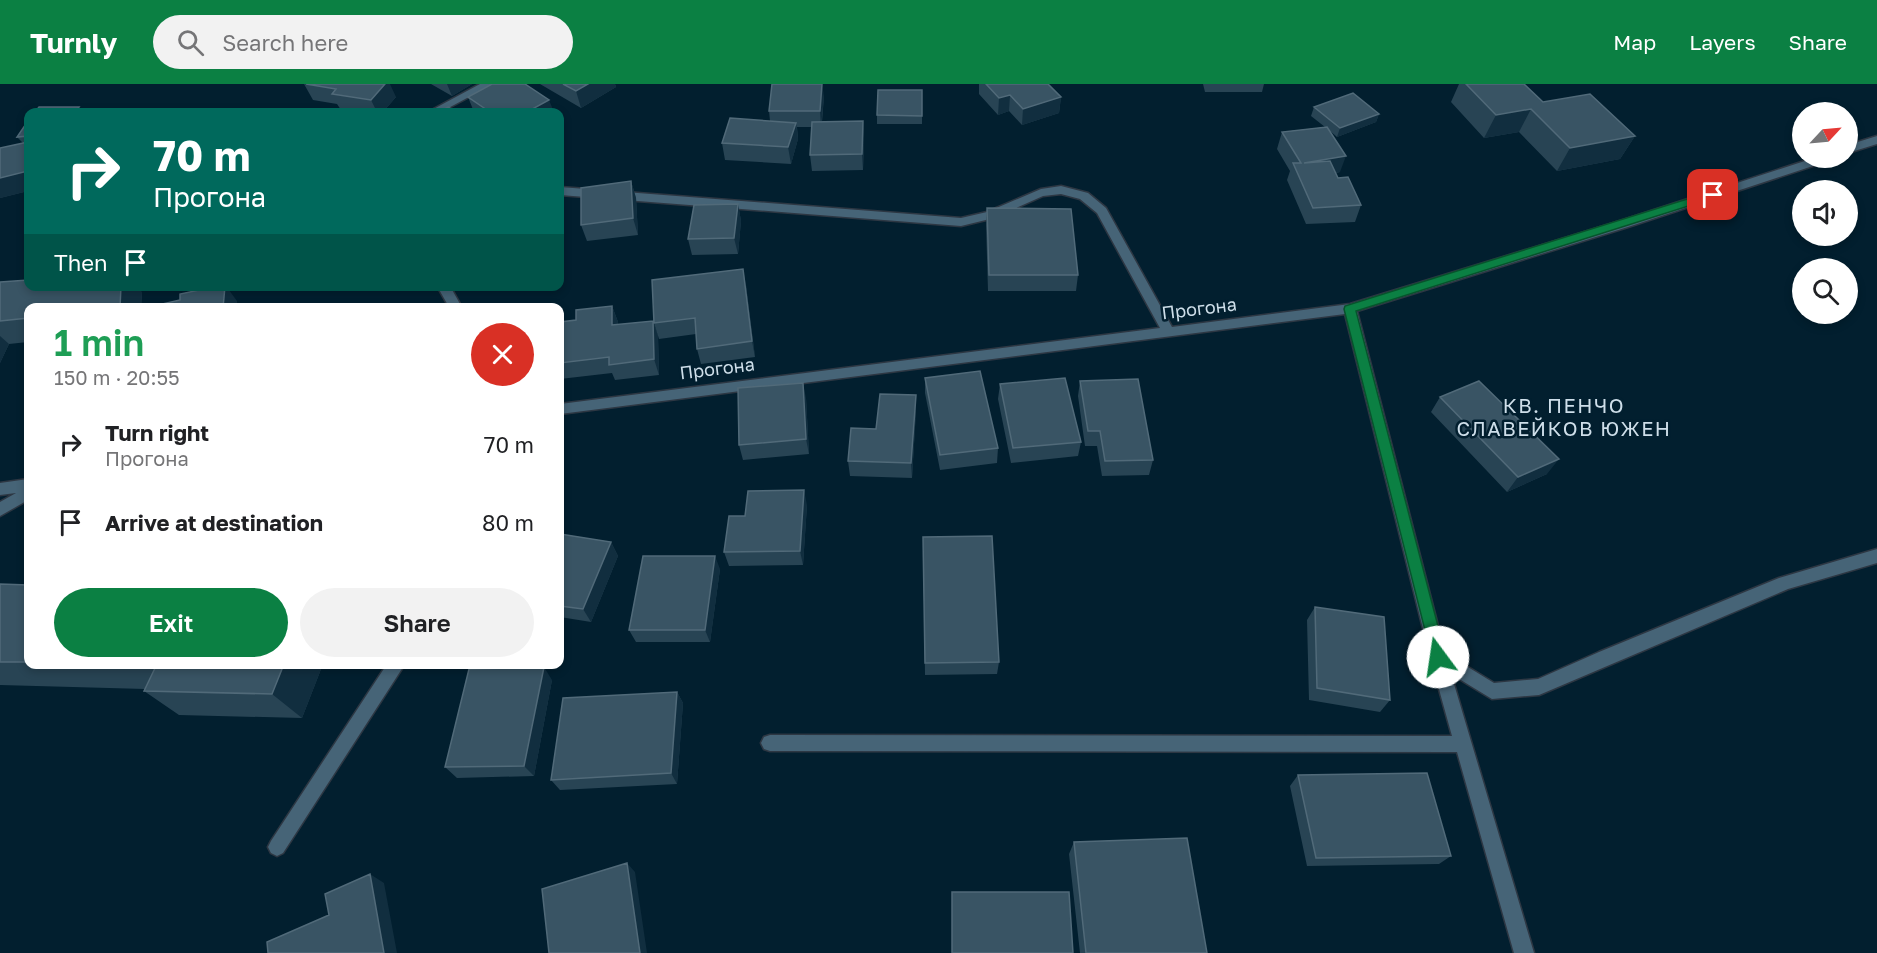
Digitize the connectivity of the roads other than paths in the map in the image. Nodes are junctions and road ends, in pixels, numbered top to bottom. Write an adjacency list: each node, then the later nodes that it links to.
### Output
1 (488, 84): 2 (street)
2 (442, 108)
3 (1877, 140): 4 (street)
4 (1858, 146)
5 (1794, 168): 7 (street, Прогона)
6 (564, 191): 8 (street)
7 (1350, 309): 8 (street, Прогона); 15 (street)
8 (1168, 331): 9 (street, Прогона)
9 (564, 407)
10 (24, 485): 11 (street)
11 (0, 489)
12 (24, 495): 13 (street)
13 (0, 510)
14 (1877, 556): 15 (street)
15 (1438, 657): 18 (street)
16 (394, 669): 19 (street)
17 (770, 743): 18 (street)
18 (1463, 744): 20 (street)
19 (276, 847)
20 (1524, 953)

